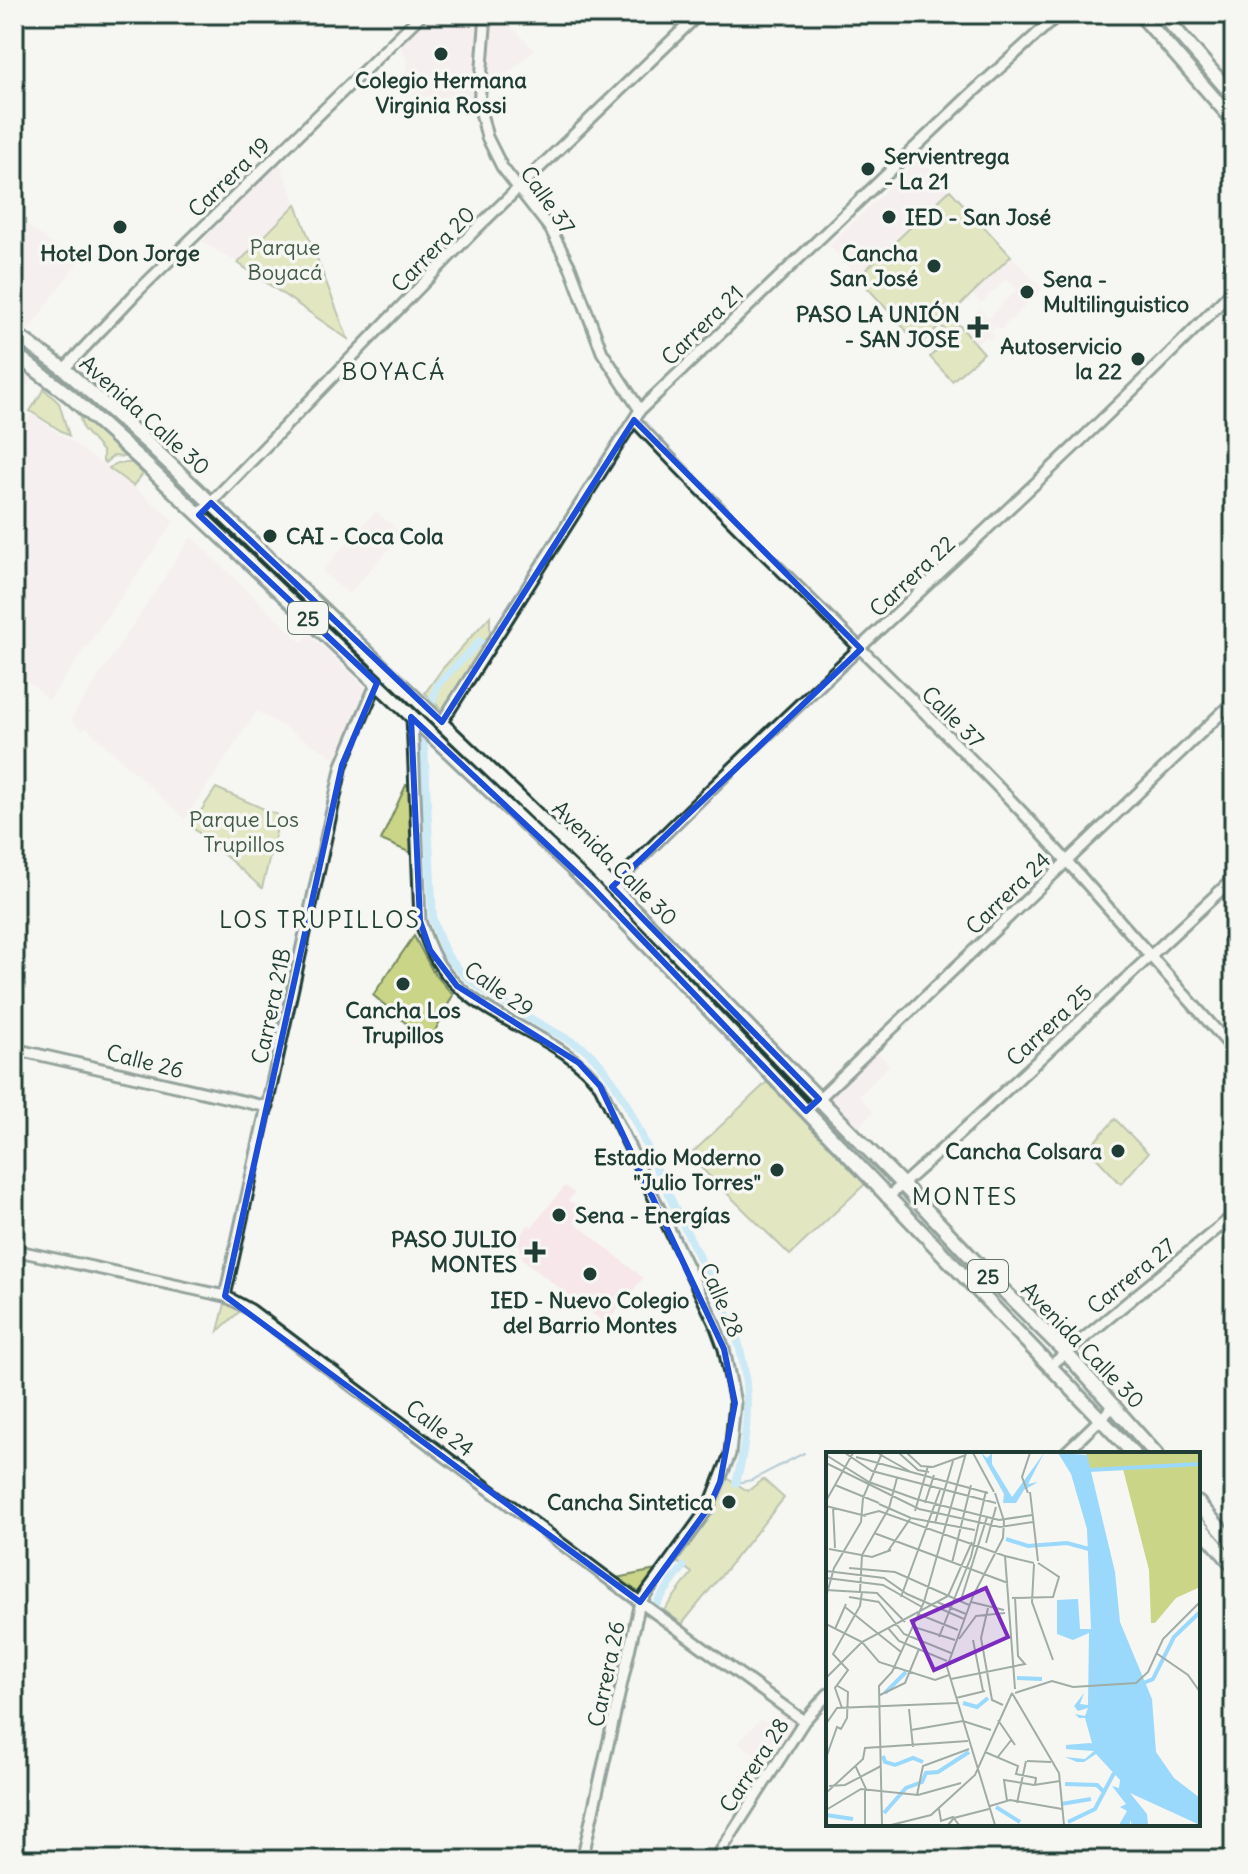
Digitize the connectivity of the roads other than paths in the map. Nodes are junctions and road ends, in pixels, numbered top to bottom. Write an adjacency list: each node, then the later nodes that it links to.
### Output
1 (422, 14): 13 (street, Carrera 19)
2 (486, 14): 9 (street, Calle 37)
3 (699, 14): 9 (street, Carrera 20)
4 (1059, 14): 14 (street, Carrera 21)
5 (1140, 14): 8 (main road)
6 (1162, 14): 7 (main road)
7 (1234, 97)
8 (1233, 119)
9 (518, 190): 14 (street, Calle 37); 16 (street, Carrera 20)
10 (1234, 289): 18 (street, Carrera 22)
11 (14, 333): 13 (main road, Avenida Calle 30 / 25)
12 (14, 353): 17 (main road, Avenida Calle 30 / 25)
13 (64, 369): 16 (main road, Avenida Calle 30 / 25)
14 (640, 410): 15 (street, Carrera 21)
15 (634, 420): 18 (street, Calle 37); 22 (street, Carrera 21)
16 (211, 503): 17 (street, Carrera 20); 22 (main road, Avenida Calle 30 / 25)
17 (199, 515): 19 (main road, Avenida Calle 30 / 25)
18 (861, 649): 23 (street, Calle 37); 25 (street, Carrera 22)
19 (377, 682): 21 (main road, Avenida Calle 30 / 25); 30 (street, Carrera 21B)
20 (1234, 701): 23 (street, Carrera 24)
21 (415, 719): 31 (main road, Avenida Calle 30 / 25); 37 (street, Calle 29)
22 (439, 719): 25 (main road, Avenida Calle 30 / 25)
23 (1066, 862): 26 (street, Calle 37); 29 (street, Carrera 24)
24 (1234, 878): 26 (street, Carrera 25)
25 (612, 887): 29 (main road, Avenida Calle 30 / 25)
26 (1149, 956): 28 (street, Calle 37); 32 (street, Carrera 25)
27 (14, 1049): 30 (street, Calle 26)
28 (1234, 1050)
29 (819, 1099): 31 (street, Carrera 24); 32 (main road, Avenida Calle 30 / 25)
30 (268, 1107): 39 (street, Carrera 21B)
31 (806, 1111): 33 (main road, Avenida Calle 30 / 25)
32 (902, 1184): 33 (street, Carrera 25); 40 (main road, Avenida Calle 30 / 25)
33 (887, 1198): 41 (main road, Avenida Calle 30 / 25)
34 (1234, 1215): 35 (street, Carrera 27)
35 (1222, 1225): 36 (street); 40 (street, Carrera 27)
36 (1234, 1238)
37 (678, 1246): 51 (street, Calle 28)
38 (14, 1250): 39 (street, Calle 24)
39 (225, 1296): 51 (street, Calle 24)
40 (1066, 1353): 41 (street, Carrera 27); 42 (main road, Avenida Calle 30 / 25)
41 (1050, 1366): 43 (main road, Avenida Calle 30 / 25)
42 (1115, 1405): 43 (street); 46 (main road, Avenida Calle 30 / 25)
43 (1101, 1418): 44 (street); 45 (main road, Avenida Calle 30 / 25)
44 (1066, 1452)
45 (1132, 1452)
46 (1154, 1452)
47 (1200, 1505): 49 (main road)
48 (1200, 1526): 50 (main road)
49 (1234, 1545)
50 (1234, 1566)
51 (643, 1604): 53 (street, Calle 24); 54 (street, Carrera 26)
52 (826, 1696): 53 (street, Carrera 28)
53 (804, 1721): 55 (street, Carrera 28)
54 (582, 1860)
55 (715, 1860)

